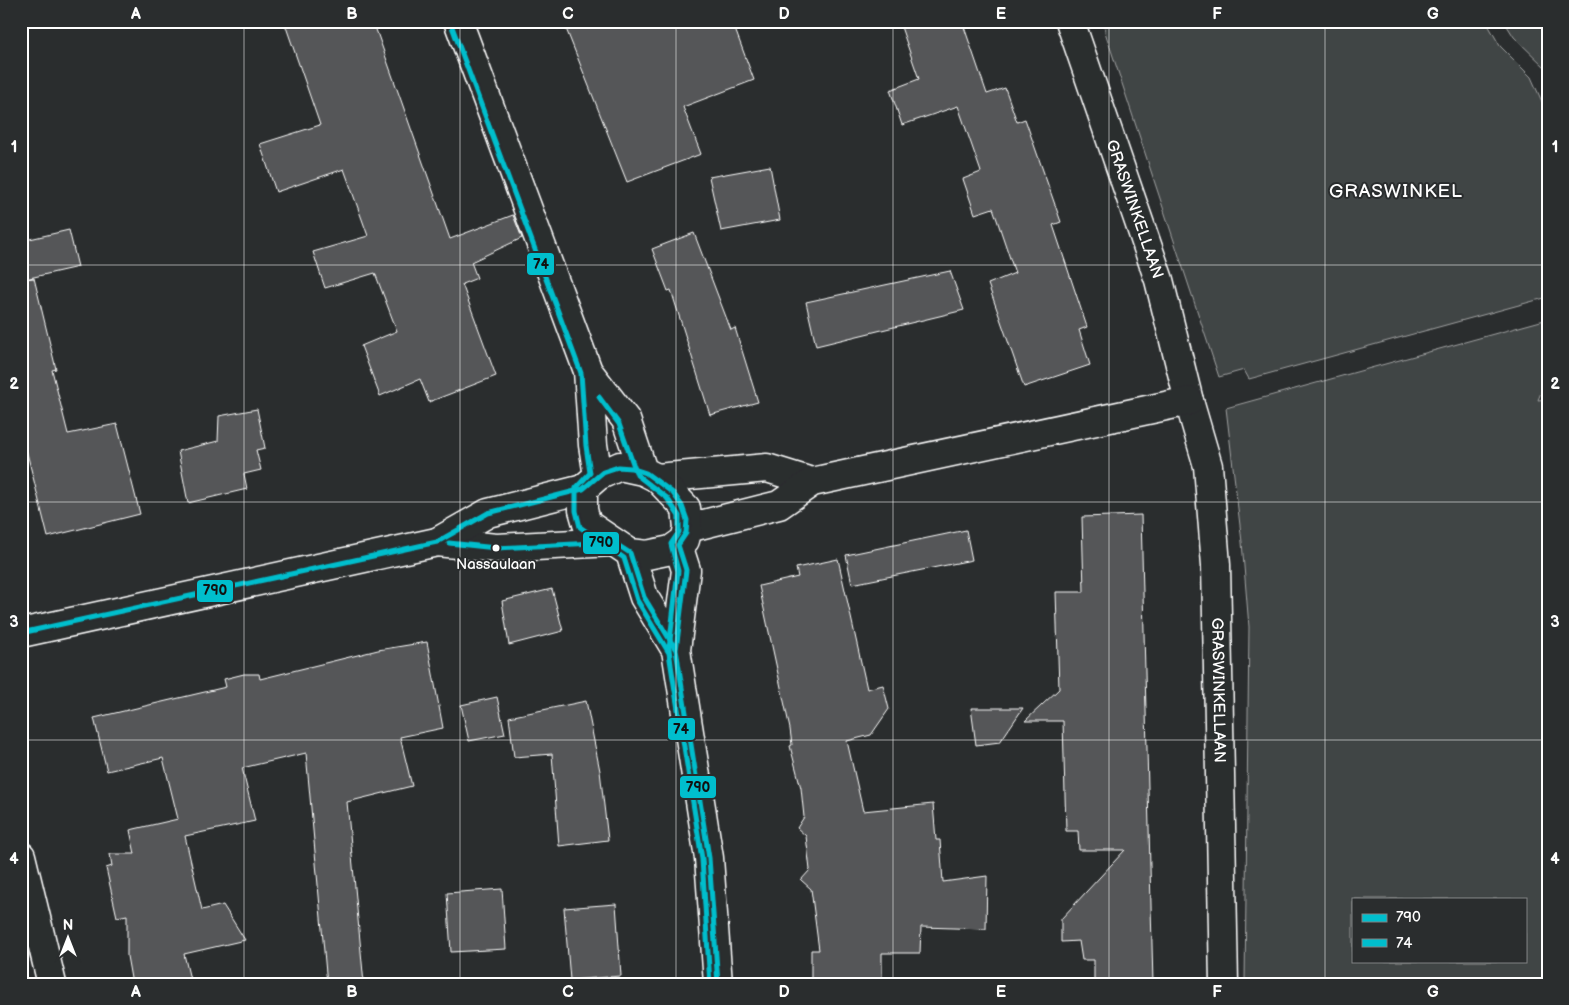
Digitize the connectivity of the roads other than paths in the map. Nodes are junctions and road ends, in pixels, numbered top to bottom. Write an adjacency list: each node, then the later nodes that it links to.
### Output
1 (458, 21): 3 (street)
2 (1070, 21): 4 (street, GRASWINKELLAAN)
3 (588, 371): 5 (street); 6 (street)
4 (1189, 401): 7 (street); 16 (street, GRASWINKELLAAN)
5 (650, 475): 6 (street); 7 (street); 8 (street)
6 (591, 482): 9 (street); 10 (street)
7 (812, 482): 8 (street)
8 (683, 536): 10 (street); 12 (street)
9 (437, 542): 10 (street); 11 (street)
10 (622, 548): 12 (street)
11 (21, 633)
12 (676, 650): 15 (street)
13 (21, 856): 14 (street)
14 (52, 984)
15 (718, 984)
16 (1224, 984)

